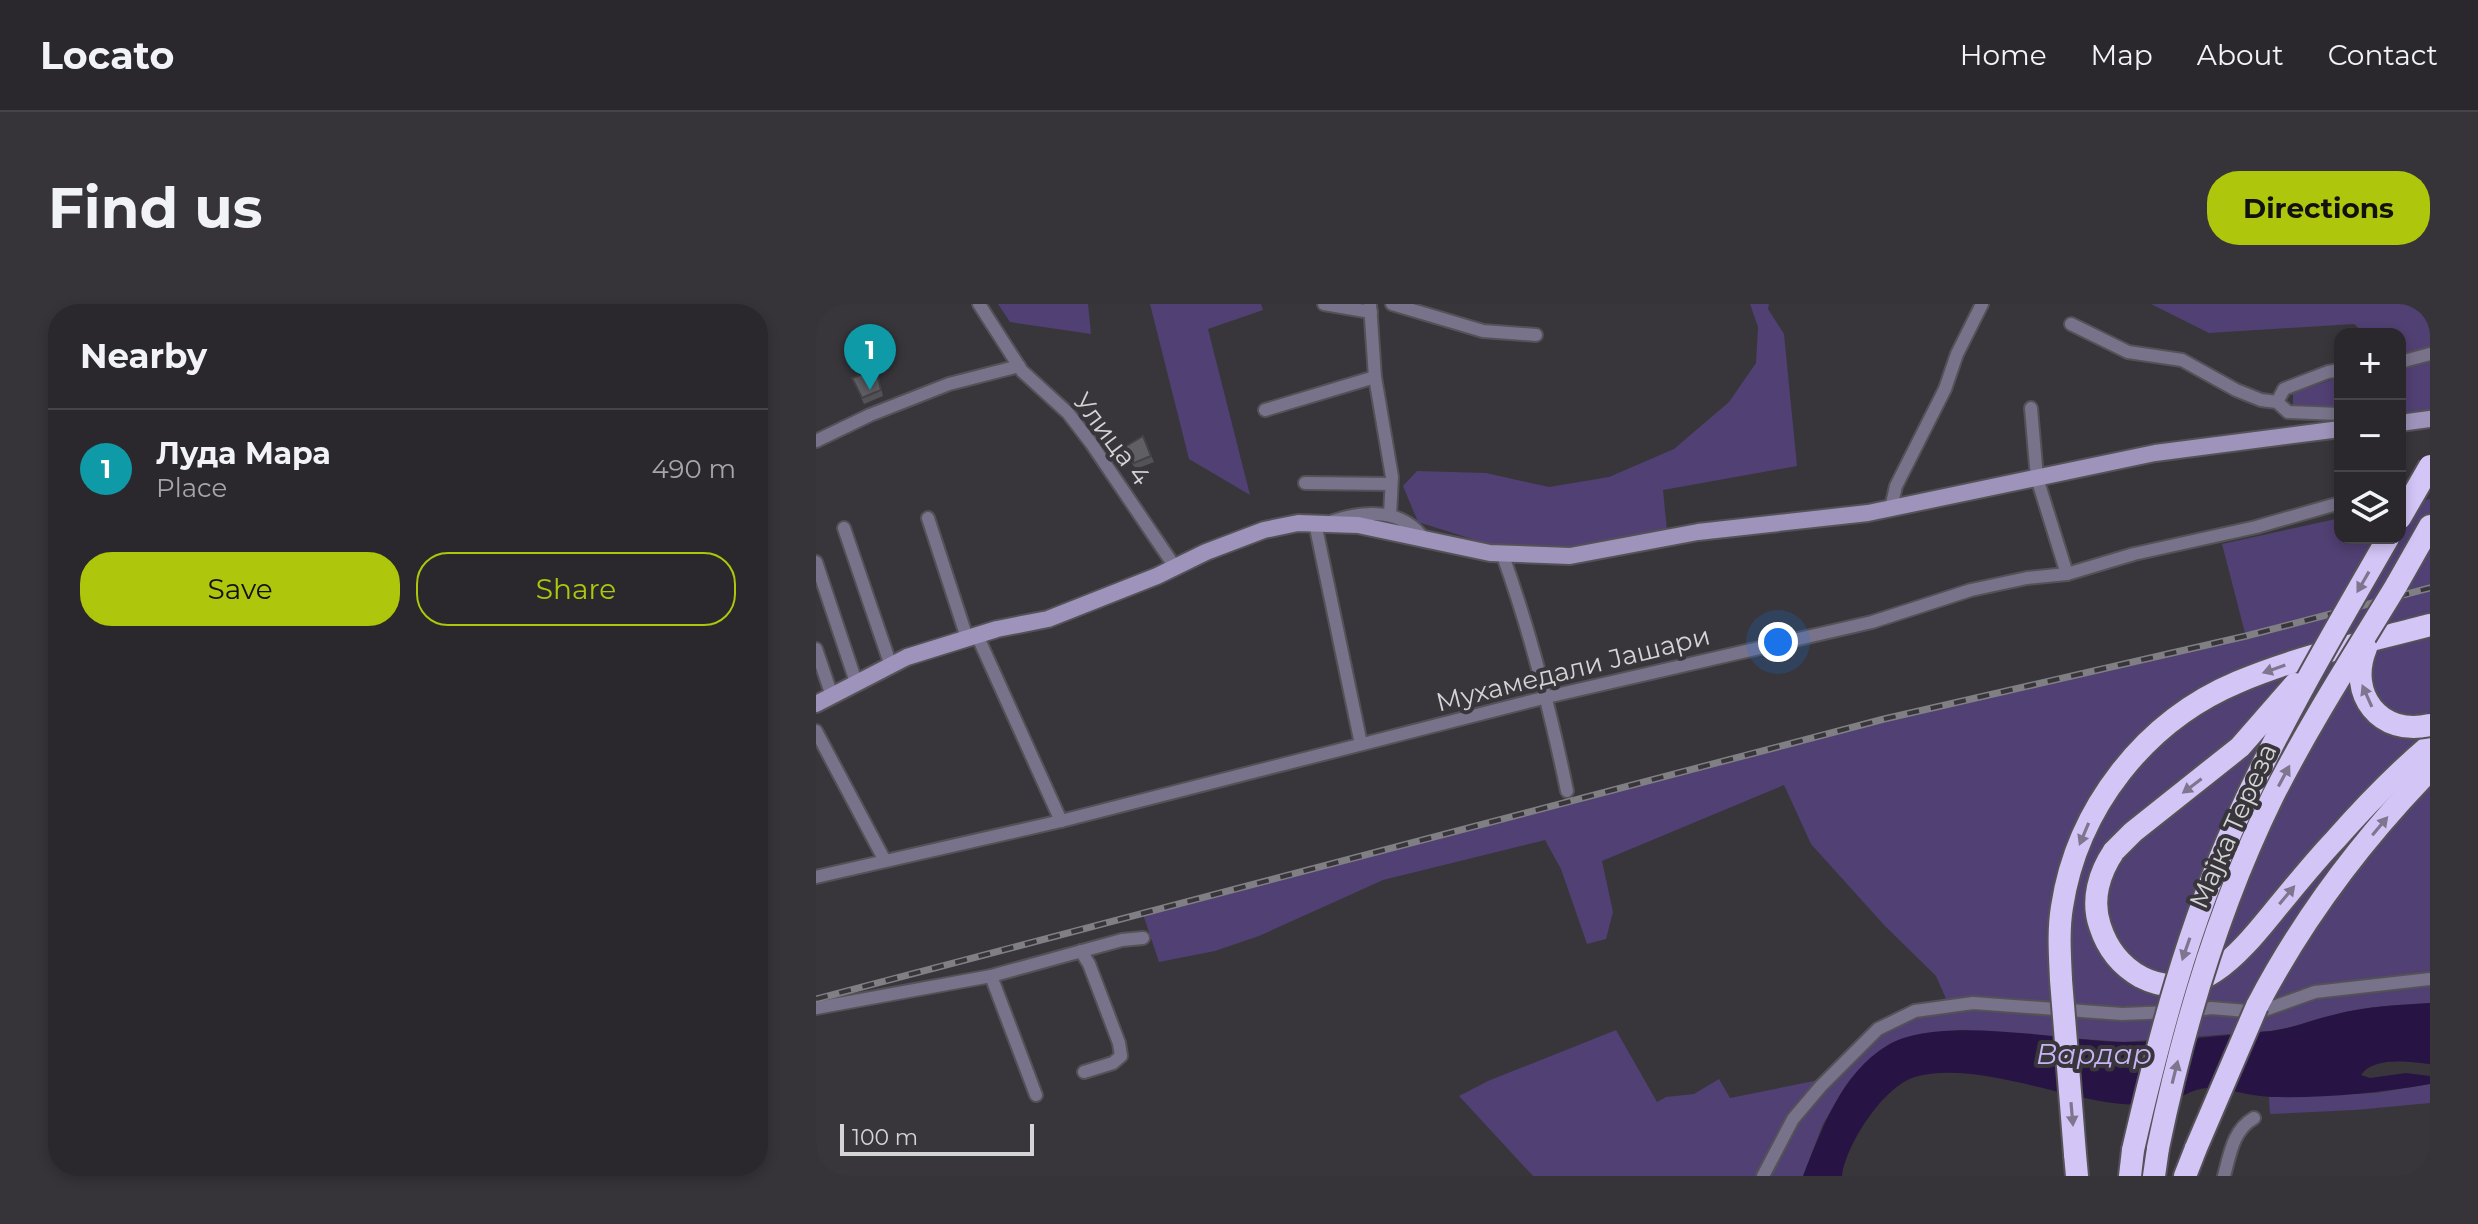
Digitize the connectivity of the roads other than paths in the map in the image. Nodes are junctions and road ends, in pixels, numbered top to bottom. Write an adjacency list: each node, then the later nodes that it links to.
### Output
1 (979, 304): 10 (street, Улица 4)
2 (1324, 304): 5 (street)
3 (1392, 304): 7 (street)
4 (1982, 304): 28 (street)
5 (1370, 308): 12 (street)
6 (2071, 324): 13 (street)
7 (1536, 335)
8 (2430, 354): 9 (street)
9 (2406, 360)
10 (1019, 366): 20 (street); 39 (street, Улица 4)
11 (2334, 371): 13 (street)
12 (1375, 377): 15 (street); 25 (street)
13 (2277, 402): 16 (street)
14 (2031, 408): 22 (street)
15 (1265, 410)
16 (2334, 414)
17 (2430, 419): 18 (main road)
18 (2406, 422)
19 (2334, 430): 22 (main road)
20 (816, 441)
21 (2430, 466): 29 (highway, bridge)
22 (2037, 478): 28 (main road); 40 (street)
23 (2430, 481): 26 (street)
24 (1305, 483): 25 (street)
25 (1391, 484): 30 (street)
26 (2406, 487)
27 (2334, 505): 40 (street, Мухамедали Јашари)
28 (1891, 508): 37 (main road)
29 (2406, 508)
30 (1390, 515): 32 (street); 35 (street)
31 (928, 518): 44 (street)
32 (1320, 523): 35 (main road); 39 (main road); 53 (street)
33 (2430, 526): 41 (highway, Мајка Тереза)
34 (844, 528): 46 (street)
35 (1424, 539): 37 (main road)
36 (2385, 544): 42 (highway, Мајка Тереза, one-way to 42, bridge)
37 (1502, 553): 49 (street)
38 (816, 562): 47 (street)
39 (1175, 567): 44 (main road)
40 (2067, 574): 49 (street, Мухамедали Јашари)
41 (2396, 586): 51 (highway, one-way to 41, bridge); 71 (highway, Мајка Тереза, one-way to 41, bridge)
42 (2338, 625): 54 (highway, one-way to 54, bridge); 70 (highway, Мајка Тереза, one-way to 70, bridge)
43 (2430, 625): 68 (highway, one-way to 68, bridge)
44 (972, 637): 46 (main road); 57 (street)
45 (816, 649): 48 (street)
46 (891, 666): 47 (main road)
47 (856, 682): 48 (main road)
48 (832, 696): 50 (main road)
49 (1547, 697): 53 (street, Мухамедали Јашари); 56 (street)
50 (816, 704)
51 (2430, 725)
52 (816, 731): 58 (street)
53 (1361, 744): 57 (street, Мухамедали Јашари)
54 (2430, 745)
55 (2430, 770): 72 (highway, one-way to 55, bridge)
56 (1567, 791)
57 (1061, 821): 58 (street, Мухамедали Јашари)
58 (884, 859): 59 (street, Мухамедали Јашари)
59 (816, 877)
60 (1143, 938): 61 (street)
61 (1081, 951): 62 (street); 65 (street)
62 (991, 976): 64 (street); 66 (street)
63 (2430, 979): 69 (street)
64 (816, 1008)
65 (1084, 1072)
66 (1036, 1095)
67 (2254, 1118): 73 (street)
68 (2076, 1165)
69 (1763, 1176)
70 (2130, 1176)
71 (2154, 1176)
72 (2185, 1176)
73 (2224, 1176)

